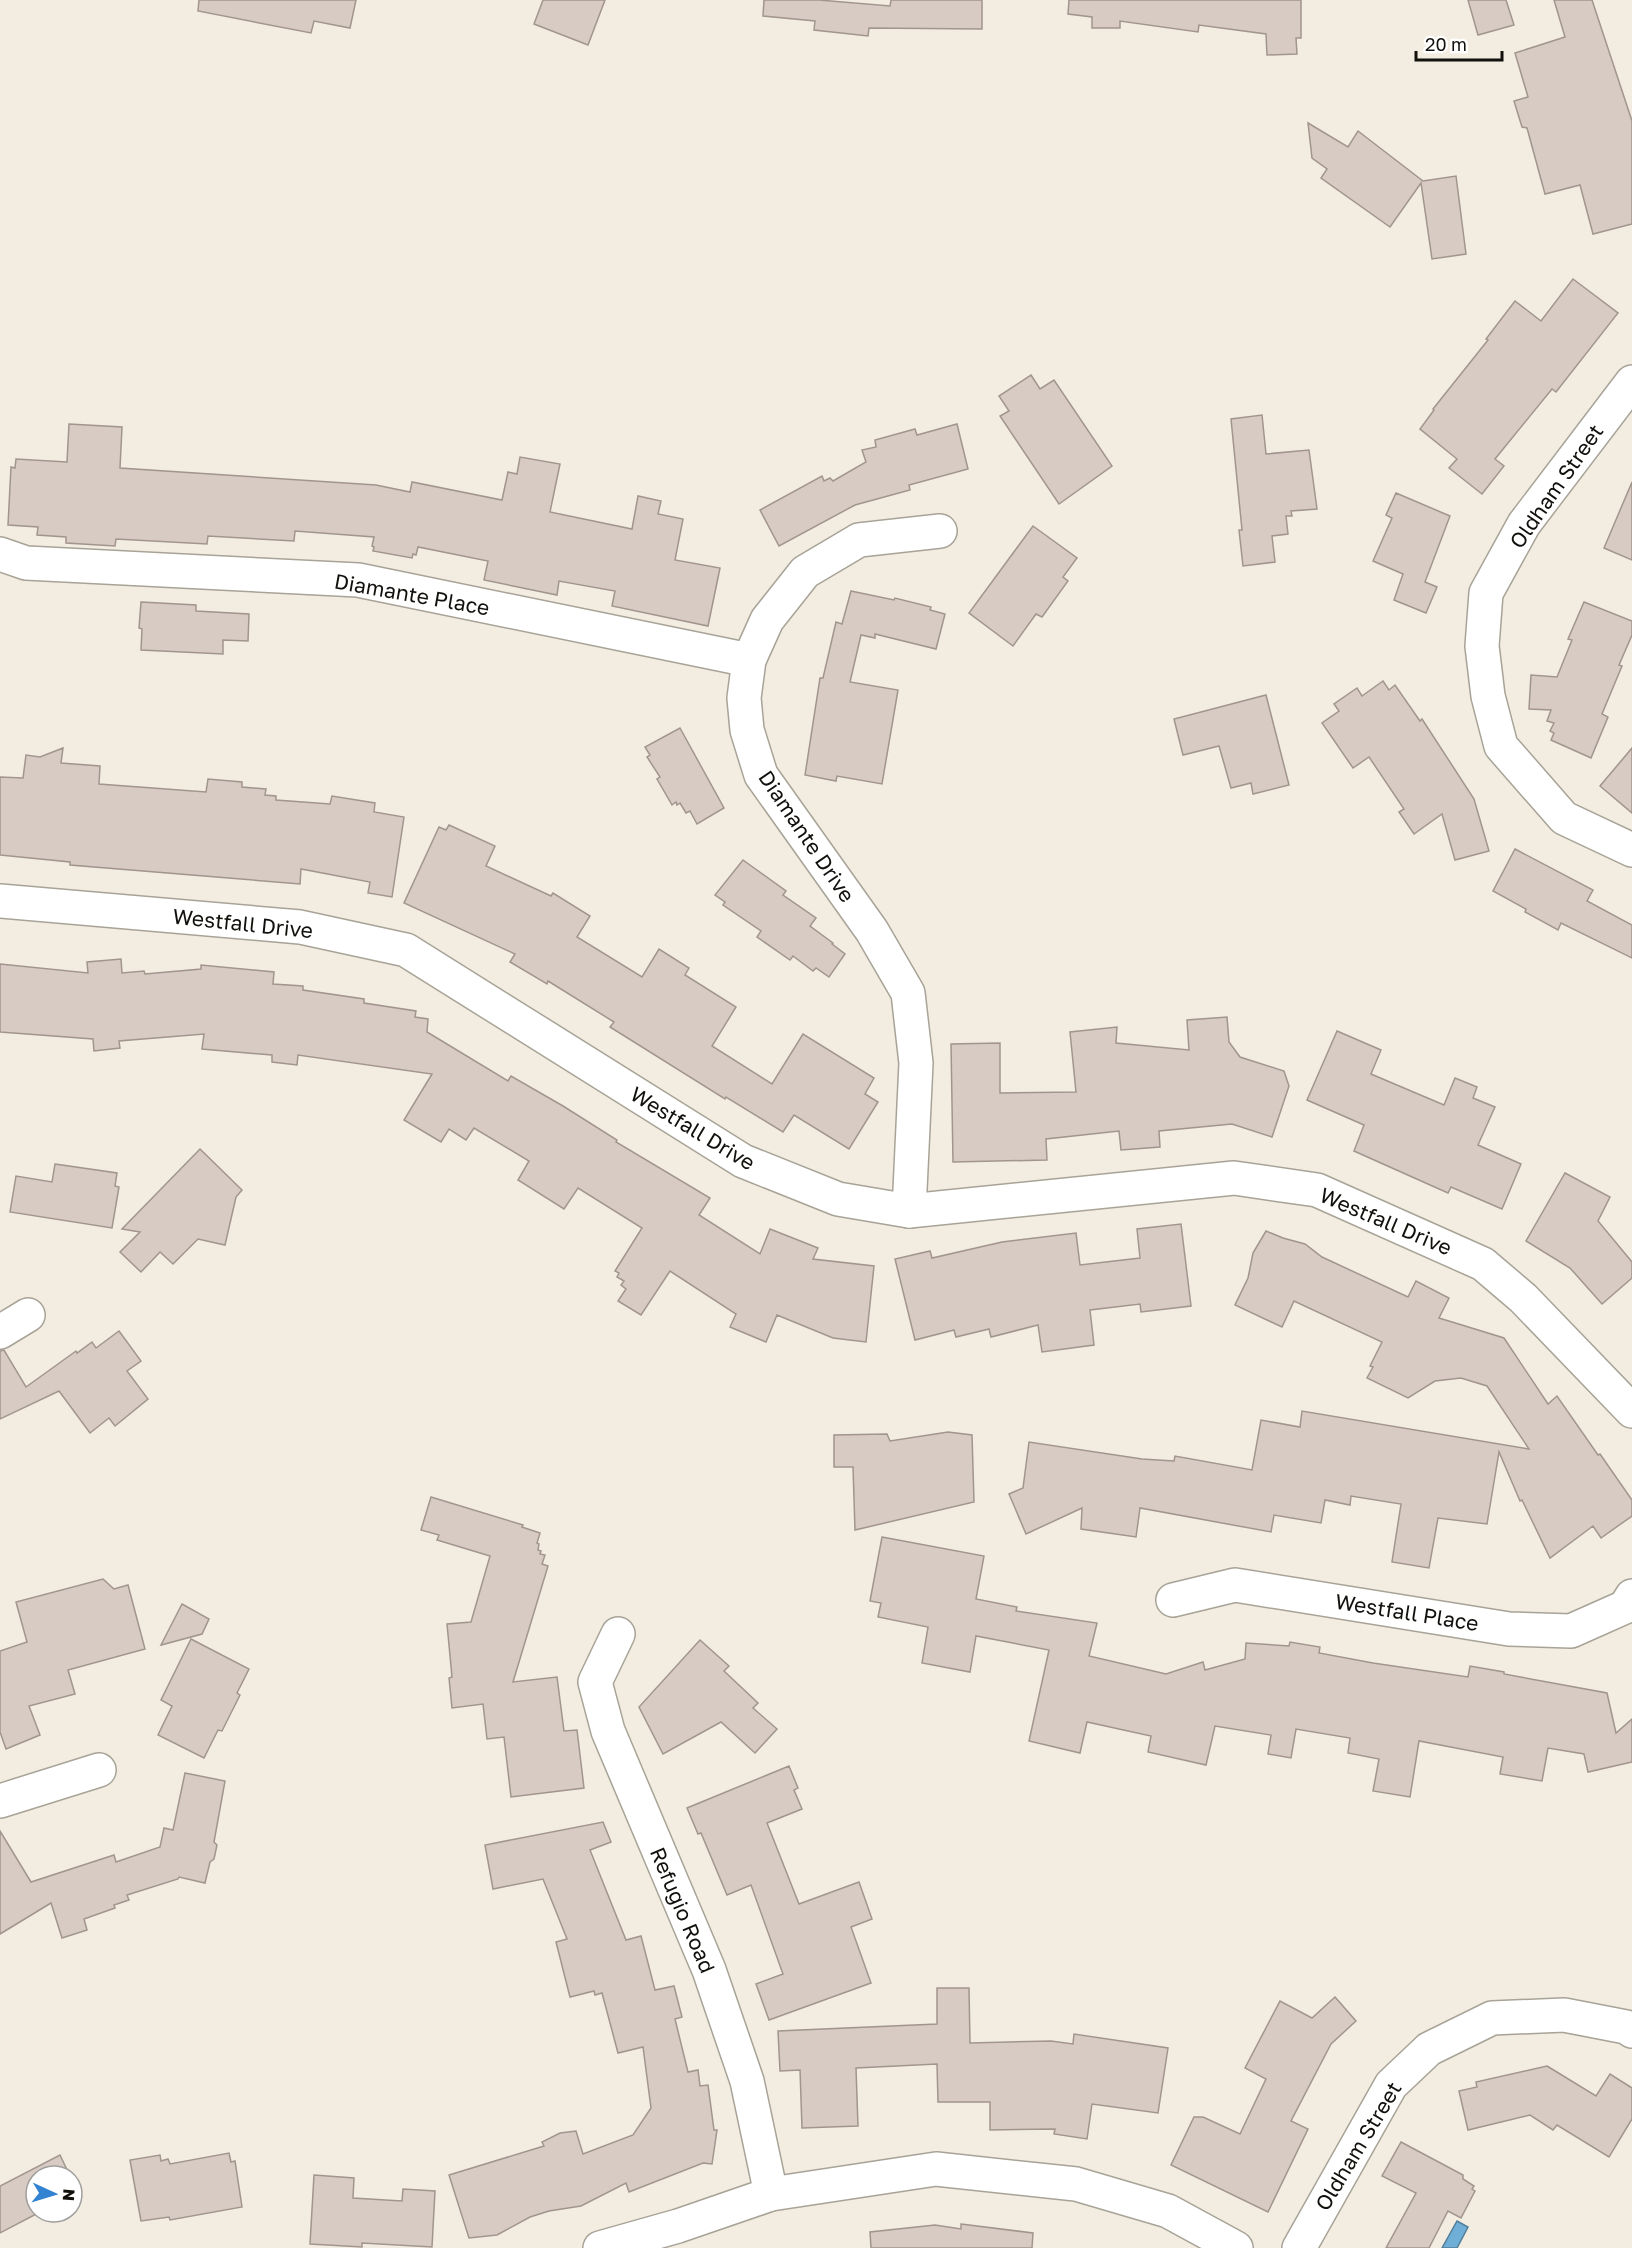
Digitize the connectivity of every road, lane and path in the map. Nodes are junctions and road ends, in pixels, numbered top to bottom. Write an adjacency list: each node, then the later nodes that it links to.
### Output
1 (1632, 382): 5 (street, Oldham Street)
2 (940, 531): 4 (street, Diamante Drive)
3 (0, 554): 4 (street, Diamante Place)
4 (748, 660): 7 (street, Diamante Drive)
5 (1632, 850)
6 (0, 901): 7 (street, Westfall Drive)
7 (909, 1211): 10 (street, Westfall Drive)
8 (28, 1315): 9 (street)
9 (0, 1332)
10 (1632, 1411)
11 (1632, 1596): 12 (street, Westfall Place)
12 (1173, 1600)
13 (618, 1634): 17 (street, Refugio Road)
14 (99, 1770): 15 (street)
15 (0, 1800)
16 (1632, 2031): 20 (street, Oldham Street)
17 (771, 2194): 18 (street); 19 (street)
18 (600, 2248)
19 (1236, 2248)
20 (1299, 2248)

